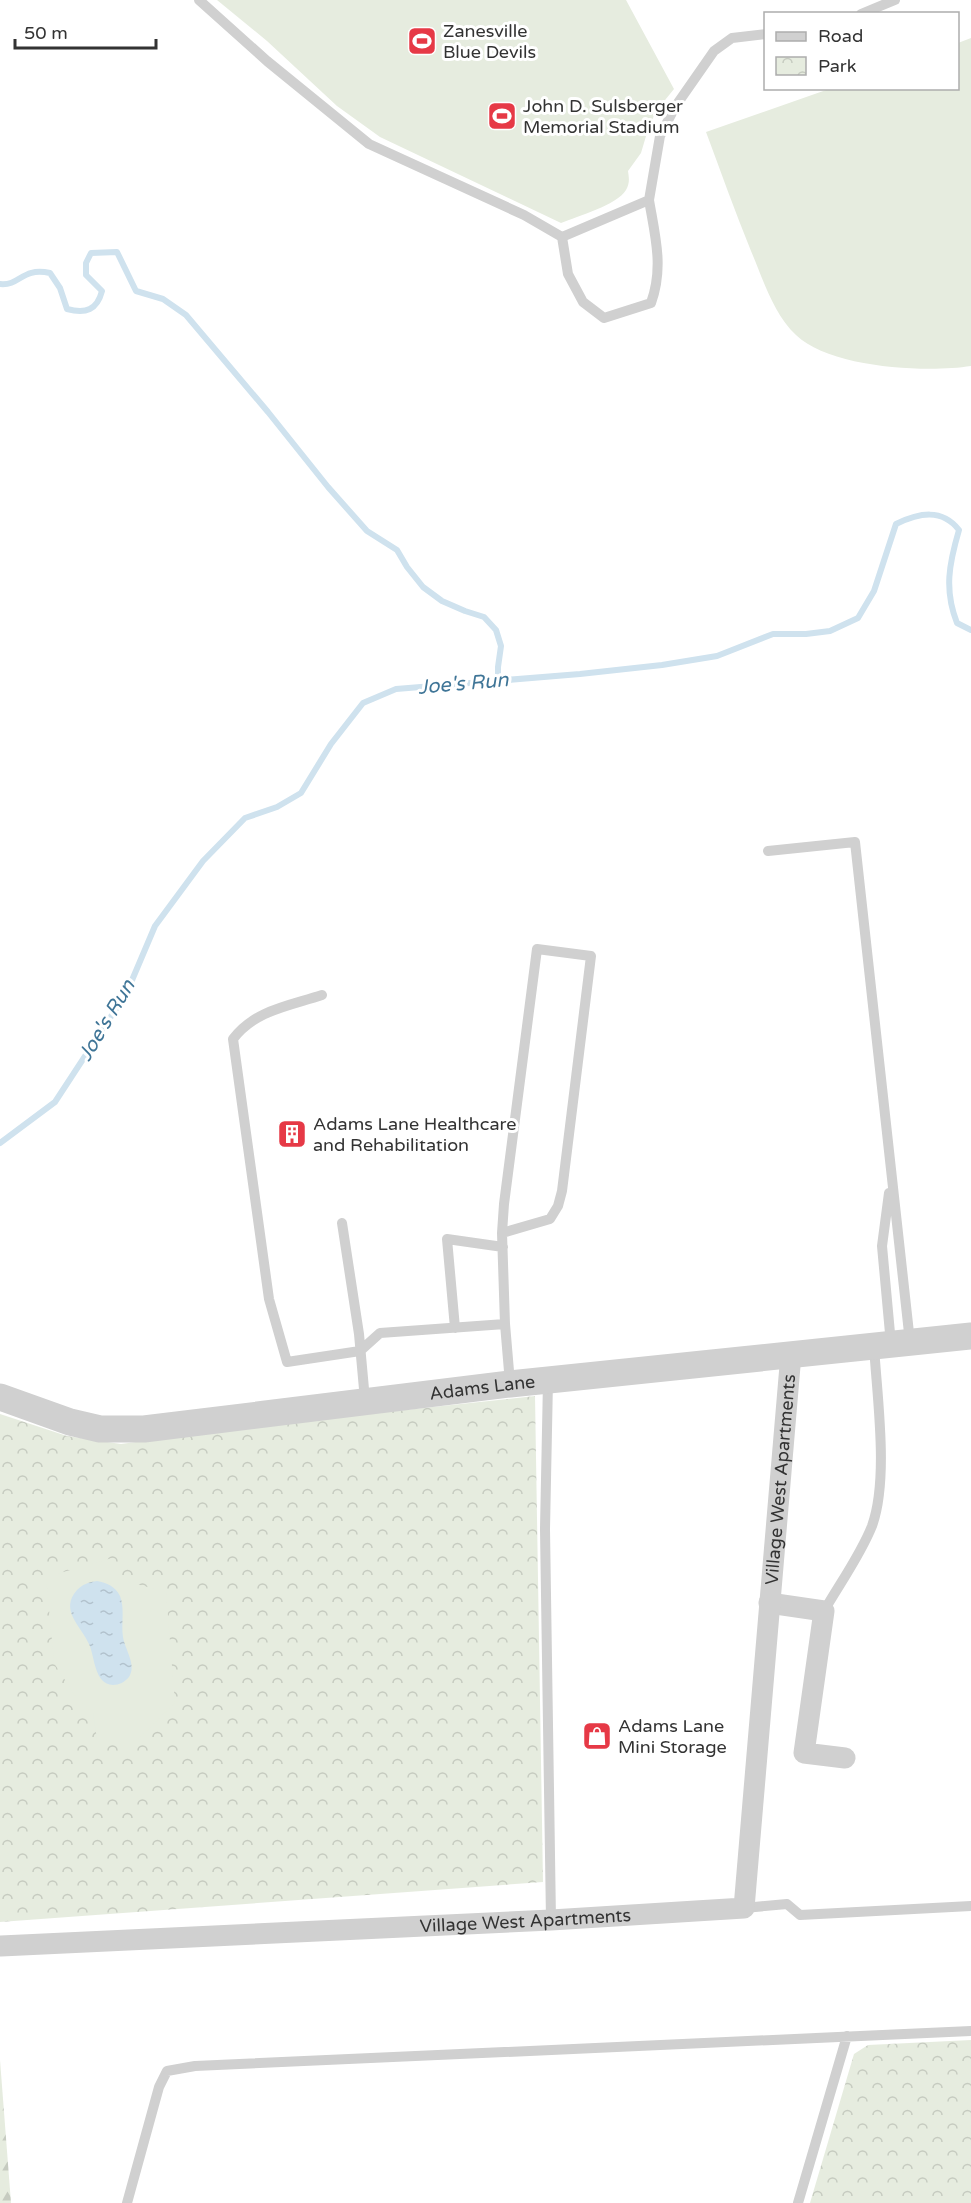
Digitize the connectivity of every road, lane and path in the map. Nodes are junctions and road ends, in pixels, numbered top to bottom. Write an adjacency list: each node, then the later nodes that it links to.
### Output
1 (200, 0): 6 (lane)
2 (895, 0): 3 (lane)
3 (866, 12)
4 (764, 34): 5 (lane)
5 (649, 200): 6 (lane); 6 (lane)
6 (562, 237)
7 (768, 851): 9 (lane)
8 (322, 995): 17 (lane)
9 (892, 1181): 16 (lane); 16 (lane)
10 (342, 1223): 17 (lane)
11 (502, 1233): 11 (lane); 12 (lane)
12 (503, 1247): 13 (lane); 14 (lane)
13 (505, 1324): 14 (lane); 20 (lane)
14 (454, 1328): 17 (lane)
15 (971, 1336): 16 (street, Adams Lane)
16 (892, 1344): 18 (street, Adams Lane); 24 (lane)
17 (360, 1351): 22 (lane)
18 (791, 1354): 19 (street, Adams Lane); 23 (street, Village West Apartments)
19 (548, 1380): 20 (street, Adams Lane); 28 (lane)
20 (510, 1384): 22 (street, Adams Lane)
21 (0, 1397): 22 (street, Adams Lane)
22 (365, 1400)
23 (769, 1603): 24 (street, Village West Apartments); 27 (street, Village West Apartments)
24 (824, 1611): 25 (street)
25 (845, 1758)
26 (971, 1906): 27 (lane)
27 (744, 1908): 28 (street, Village West Apartments)
28 (551, 1920): 29 (street, Village West Apartments)
29 (1, 1946)
30 (971, 2031): 31 (lane)
31 (846, 2036): 32 (lane); 33 (lane)
32 (127, 2203)
33 (798, 2203)

